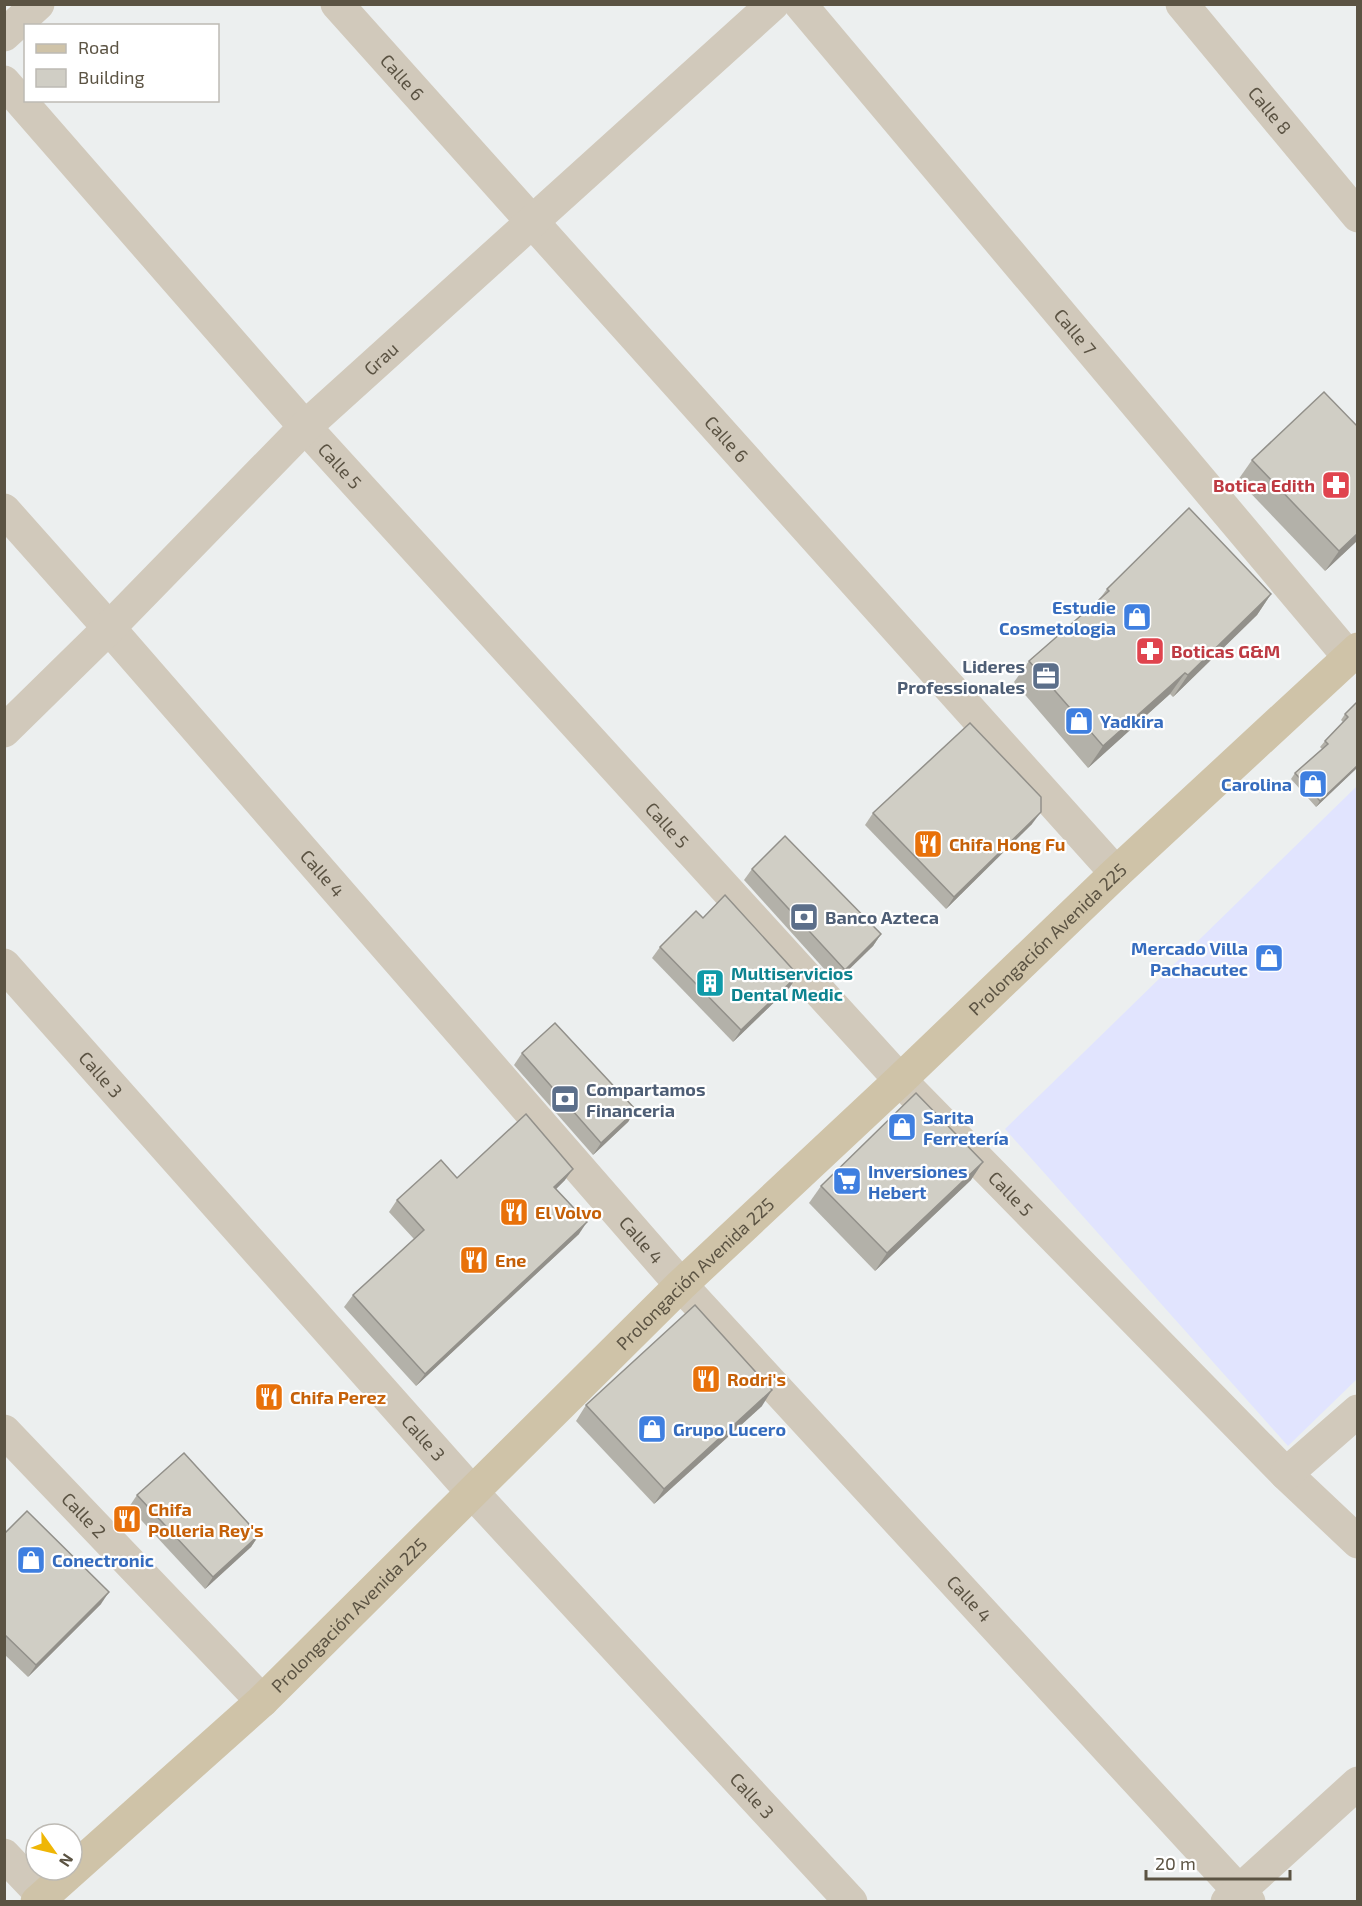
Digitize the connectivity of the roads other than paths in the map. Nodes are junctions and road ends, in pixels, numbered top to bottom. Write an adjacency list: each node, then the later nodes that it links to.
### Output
1 (38, 4): 6 (street)
2 (337, 4): 9 (street, Calle 6)
3 (773, 4): 9 (street, Grau)
4 (800, 4): 13 (street, Calle 7)
5 (1182, 4): 8 (street, Calle 8)
6 (4, 35)
7 (4, 82): 10 (street, Calle 5)
8 (1358, 216)
9 (532, 223): 10 (street, Grau); 15 (street, Calle 6)
10 (305, 427): 12 (street, Grau); 17 (street, Calle 5)
11 (4, 510): 12 (street, Calle 4)
12 (109, 628): 14 (street, Grau); 18 (street, Calle 4)
13 (1353, 653): 15 (main road, Prolongación Avenida 225)
14 (4, 731)
15 (1116, 873): 17 (main road, Prolongación Avenida 225)
16 (4, 965): 22 (street, Calle 3)
17 (900, 1080): 18 (main road, Prolongación Avenida 225); 21 (street, Calle 5)
18 (681, 1285): 22 (main road, Prolongación Avenida 225); 27 (street, Calle 4)
19 (1358, 1411): 21 (street)
20 (4, 1431): 24 (street, Calle 2)
21 (1286, 1474): 23 (street, Calle 5)
22 (472, 1492): 24 (main road, Prolongación Avenida 225); 29 (street, Calle 3)
23 (1358, 1542)
24 (262, 1701): 28 (main road, Prolongación Avenida 225)
25 (1358, 1783): 27 (street)
26 (4, 1855): 28 (street)
27 (1238, 1898)
28 (40, 1899)
29 (851, 1902)

